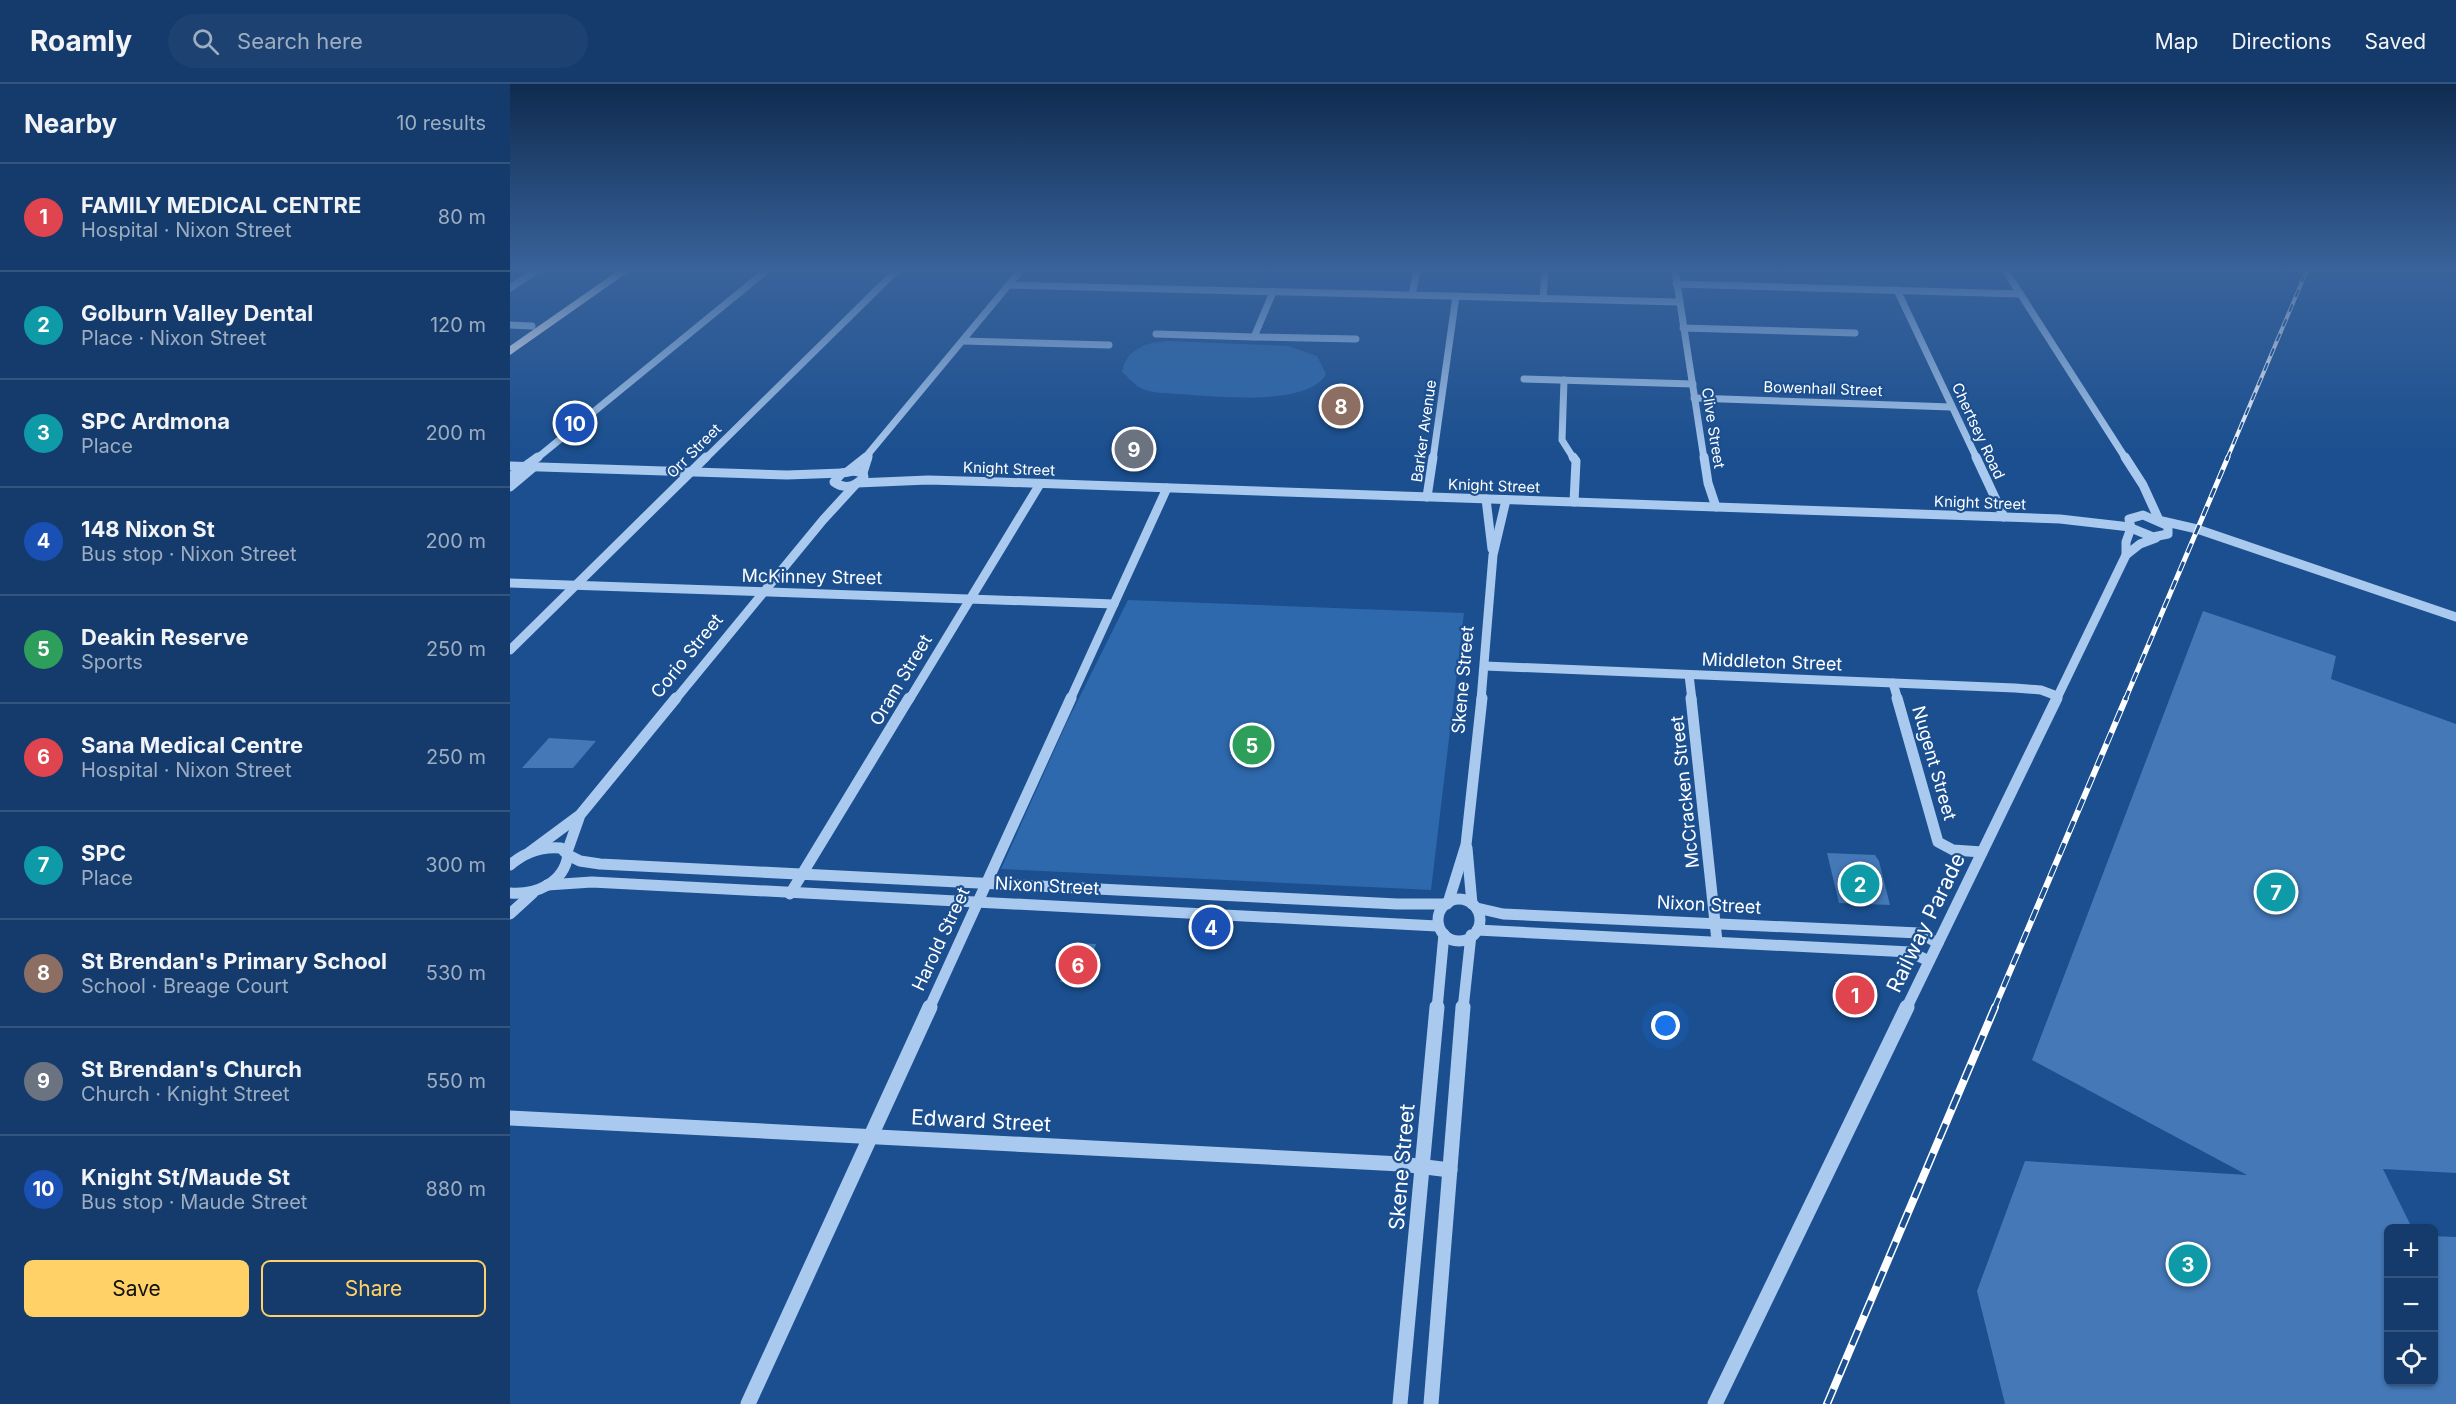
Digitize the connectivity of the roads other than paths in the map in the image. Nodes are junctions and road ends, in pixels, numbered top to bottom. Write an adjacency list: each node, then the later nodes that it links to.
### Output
1 (529, 332): 17 (highway)
2 (533, 332): 18 (highway)
3 (692, 332): 24 (street)
4 (834, 332): 29 (street, Orr Street)
5 (971, 332): 16 (street)
6 (1256, 332): 14 (street)
7 (1451, 332): 41 (street, Barker Avenue)
8 (1684, 332): 21 (street, Clive Street)
9 (1807, 332): 12 (street)
10 (1916, 332): 23 (street, Chertsey Road)
11 (2044, 332): 38 (street)
12 (1855, 333)
13 (1156, 334): 14 (street)
14 (1254, 337): 15 (street)
15 (1356, 339)
16 (963, 341): 16 (street); 25 (street)
17 (510, 342)
18 (510, 351)
19 (1524, 379): 20 (street)
20 (1564, 380): 21 (street); 44 (street)
21 (1693, 384): 22 (street, Clive Street)
22 (1694, 398): 23 (street, Bowenhall Street); 45 (street, Clive Street)
23 (1951, 407): 46 (street, Chertsey Road)
24 (551, 448): 27 (street); 28 (street)
25 (870, 454): 30 (street); 31 (street)
26 (510, 466): 27 (street)
27 (523, 466): 28 (street); 33 (street)
28 (534, 467): 29 (street); 39 (street)
29 (691, 472): 32 (street); 57 (street, Orr Street)
30 (845, 473): 31 (street, Knight Street); 32 (street); 35 (street)
31 (863, 474): 34 (street, Knight Street); 36 (street, Corio Street)
32 (787, 476): 35 (street)
33 (510, 477)
34 (928, 480): 36 (street, Knight Street); 37 (street, Knight Street)
35 (836, 484): 36 (street, Knight Street); 49 (street, Corio Street)
36 (857, 484): 49 (street, Corio Street)
37 (1040, 484): 40 (street, Knight Street); 59 (street, Oram Street)
38 (2143, 485): 47 (street, Railway Parade); 50 (street)
39 (510, 487)
40 (1167, 488): 41 (street, Knight Street); 61 (street, Harold Street)
41 (1427, 497): 42 (street, Knight Street)
42 (1486, 499): 43 (street, Knight Street); 54 (street, Skene Street)
43 (1506, 500): 44 (street, Knight Street); 54 (street, Skene Street)
44 (1574, 502): 45 (street, Knight Street)
45 (1712, 507): 46 (street, Knight Street)
46 (2004, 517): 48 (street, Knight Street)
47 (2132, 517): 48 (street, Knight Street); 50 (street, Knight Street); 51 (street, Railway Parade)
48 (2060, 519): 51 (street, Knight Street)
49 (823, 520): 58 (street, Corio Street)
50 (2160, 520): 52 (street); 53 (street, Knight Street)
51 (2131, 528): 52 (street, Knight Street); 55 (street, Railway Parade)
52 (2166, 534): 53 (street); 55 (street)
53 (2225, 539): 60 (street)
54 (1493, 555): 65 (street, Skene Street)
55 (2126, 555): 68 (street, Railway Parade)
56 (510, 583): 57 (street, McKinney Street)
57 (576, 586): 58 (street, McKinney Street); 64 (street, Orr Street)
58 (763, 592): 59 (street, McKinney Street); 69 (street, Corio Street)
59 (970, 598): 61 (street, McKinney Street); 75 (street, Oram Street)
60 (2416, 601): 62 (street); 63 (street)
61 (1114, 604): 76 (street, Harold Street)
62 (2456, 611)
63 (2456, 617)
64 (510, 650)
65 (1485, 666): 66 (street, Middleton Street); 70 (street, Skene Street)
66 (1689, 675): 67 (street, Middleton Street); 84 (street, McCracken Street)
67 (1893, 683): 68 (street, Middleton Street); 71 (street, Nugent Street)
68 (2058, 696): 71 (street, Railway Parade)
69 (580, 815): 72 (street, Corio Street); 73 (street, Corio Street)
70 (1466, 844): 81 (street, Skene Street); 82 (street, Skene Street)
71 (1982, 852): 88 (street, Railway Parade)
72 (568, 853): 73 (street, Nixon Street); 75 (street, Nixon Street); 77 (street, Corio Street)
73 (520, 855): 74 (street, Corio Street)
74 (510, 865)
75 (802, 873): 76 (street, Nixon Street); 79 (street, Oram Street)
76 (986, 883): 80 (street, Harold Street); 81 (street, Nixon Street)
77 (544, 887): 78 (street, Nixon Street); 79 (street, Nixon Street); 83 (street)
78 (510, 893)
79 (790, 894): 80 (street, Nixon Street)
80 (978, 900): 85 (street, Nixon Street); 91 (street, Harold Street)
81 (1447, 903): 82 (street); 85 (street)
82 (1475, 906): 84 (street, Nixon Street); 86 (street)
83 (510, 915)
84 (1715, 924): 87 (street, McCracken Street); 88 (street, Nixon Street)
85 (1441, 930): 86 (street); 92 (street, Skene Street)
86 (1474, 933): 87 (street, Nixon Street); 93 (street)
87 (1717, 941): 89 (street, Nixon Street)
88 (1938, 943): 89 (street, Railway Parade)
89 (1929, 961): 97 (street, Railway Parade)
90 (510, 1118): 91 (street, Edward Street)
91 (871, 1136): 92 (street, Edward Street); 94 (street, Harold Street)
92 (1424, 1167): 93 (street, Edward Street); 95 (street, Skene Street)
93 (1450, 1170): 96 (street)
94 (748, 1404)
95 (1400, 1404)
96 (1431, 1404)
97 (1715, 1404)

